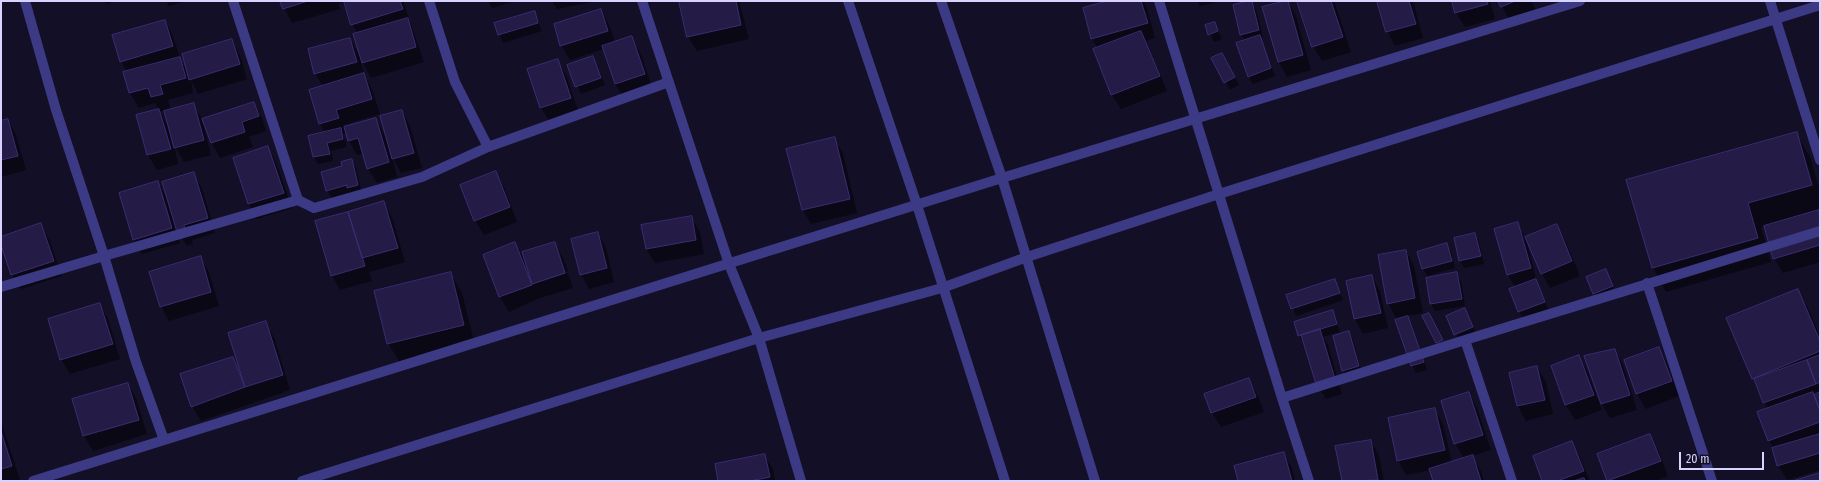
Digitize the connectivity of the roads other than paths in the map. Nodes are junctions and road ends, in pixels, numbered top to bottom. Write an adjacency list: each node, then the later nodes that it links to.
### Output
1 (25, 1): 21 (street)
2 (233, 1): 18 (street)
3 (430, 1): 14 (street)
4 (642, 1): 12 (street)
5 (848, 1): 19 (street)
6 (941, 1): 16 (street)
7 (1159, 1): 13 (street)
8 (1580, 1): 13 (street)
9 (1770, 1): 11 (street)
10 (1820, 5): 11 (street)
11 (1776, 19): 15 (street); 17 (street)
12 (669, 82): 14 (street); 23 (street)
13 (1195, 120): 16 (street); 17 (street)
14 (488, 147): 18 (street)
15 (1820, 160)
16 (1002, 178): 19 (street); 22 (street)
17 (1219, 194): 22 (street); 29 (street)
18 (298, 200): 21 (street)
19 (917, 205): 23 (street); 26 (street)
20 (1820, 231): 24 (street)
21 (104, 256): 25 (street); 30 (street)
22 (1027, 257): 26 (street); 35 (street)
23 (729, 264): 27 (street); 30 (street)
24 (1647, 284): 28 (street); 38 (street)
25 (1, 287)
26 (942, 288): 27 (street); 34 (street)
27 (759, 338): 32 (street); 33 (street)
28 (1465, 340): 29 (street); 37 (street)
29 (1282, 398): 36 (street)
30 (164, 440): 31 (street)
31 (33, 481)
32 (302, 481)
33 (801, 481)
34 (1005, 481)
35 (1095, 481)
36 (1309, 481)
37 (1512, 481)
38 (1712, 481)

